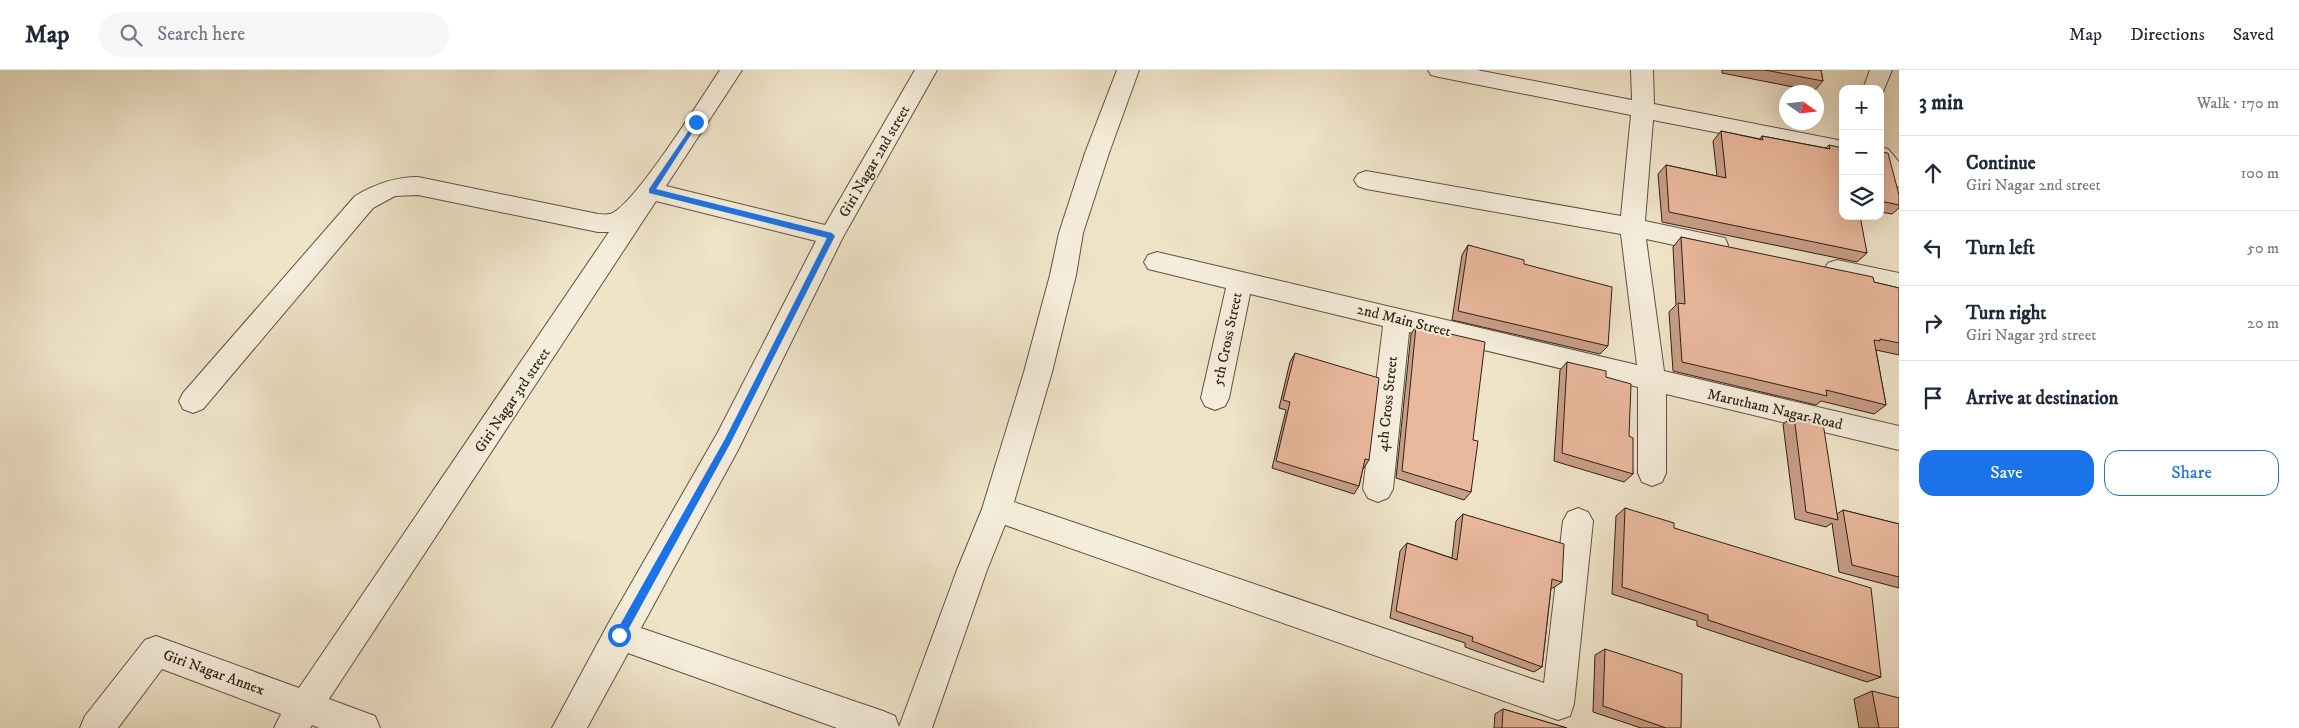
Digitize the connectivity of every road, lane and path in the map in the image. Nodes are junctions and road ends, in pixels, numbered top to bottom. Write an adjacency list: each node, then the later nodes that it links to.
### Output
1 (732, 70): 13 (street, Giri Nagar 3rd street)
2 (926, 70): 15 (street, Giri Nagar 2nd street)
3 (1128, 70): 28 (street)
4 (1439, 70): 8 (street)
5 (1642, 70): 8 (street)
6 (1881, 70): 7 (street)
7 (1875, 85)
8 (1643, 110): 9 (street); 14 (street)
9 (1839, 148)
10 (1884, 160): 11 (street)
11 (1899, 178)
12 (1366, 180): 14 (street)
13 (651, 191): 15 (street); 24 (street); 31 (street, Giri Nagar 3rd street)
14 (1632, 227): 16 (street); 22 (street)
15 (832, 236): 30 (street, Giri Nagar 2nd street)
16 (1737, 249)
17 (1157, 262): 19 (street, 2nd Main Street)
18 (1813, 265): 20 (street)
19 (1240, 281): 21 (street, 2nd Main Street); 23 (street, 5th Cross Street)
20 (1899, 283)
21 (1397, 318): 22 (street, 2nd Main Street); 27 (street, 4th Cross Street)
22 (1652, 380): 25 (street, Marutham Nagar Road); 26 (street)
23 (1215, 398)
24 (193, 401)
25 (1899, 438)
26 (1652, 474)
27 (1378, 489)
28 (997, 509): 29 (street); 36 (street)
29 (1578, 521)
30 (619, 635): 34 (street, Giri Nagar 2nd street); 35 (street)
31 (299, 717): 32 (street, Giri Nagar Annex); 33 (street)
32 (97, 728)
33 (363, 728)
34 (569, 728)
35 (883, 728)
36 (915, 728)

